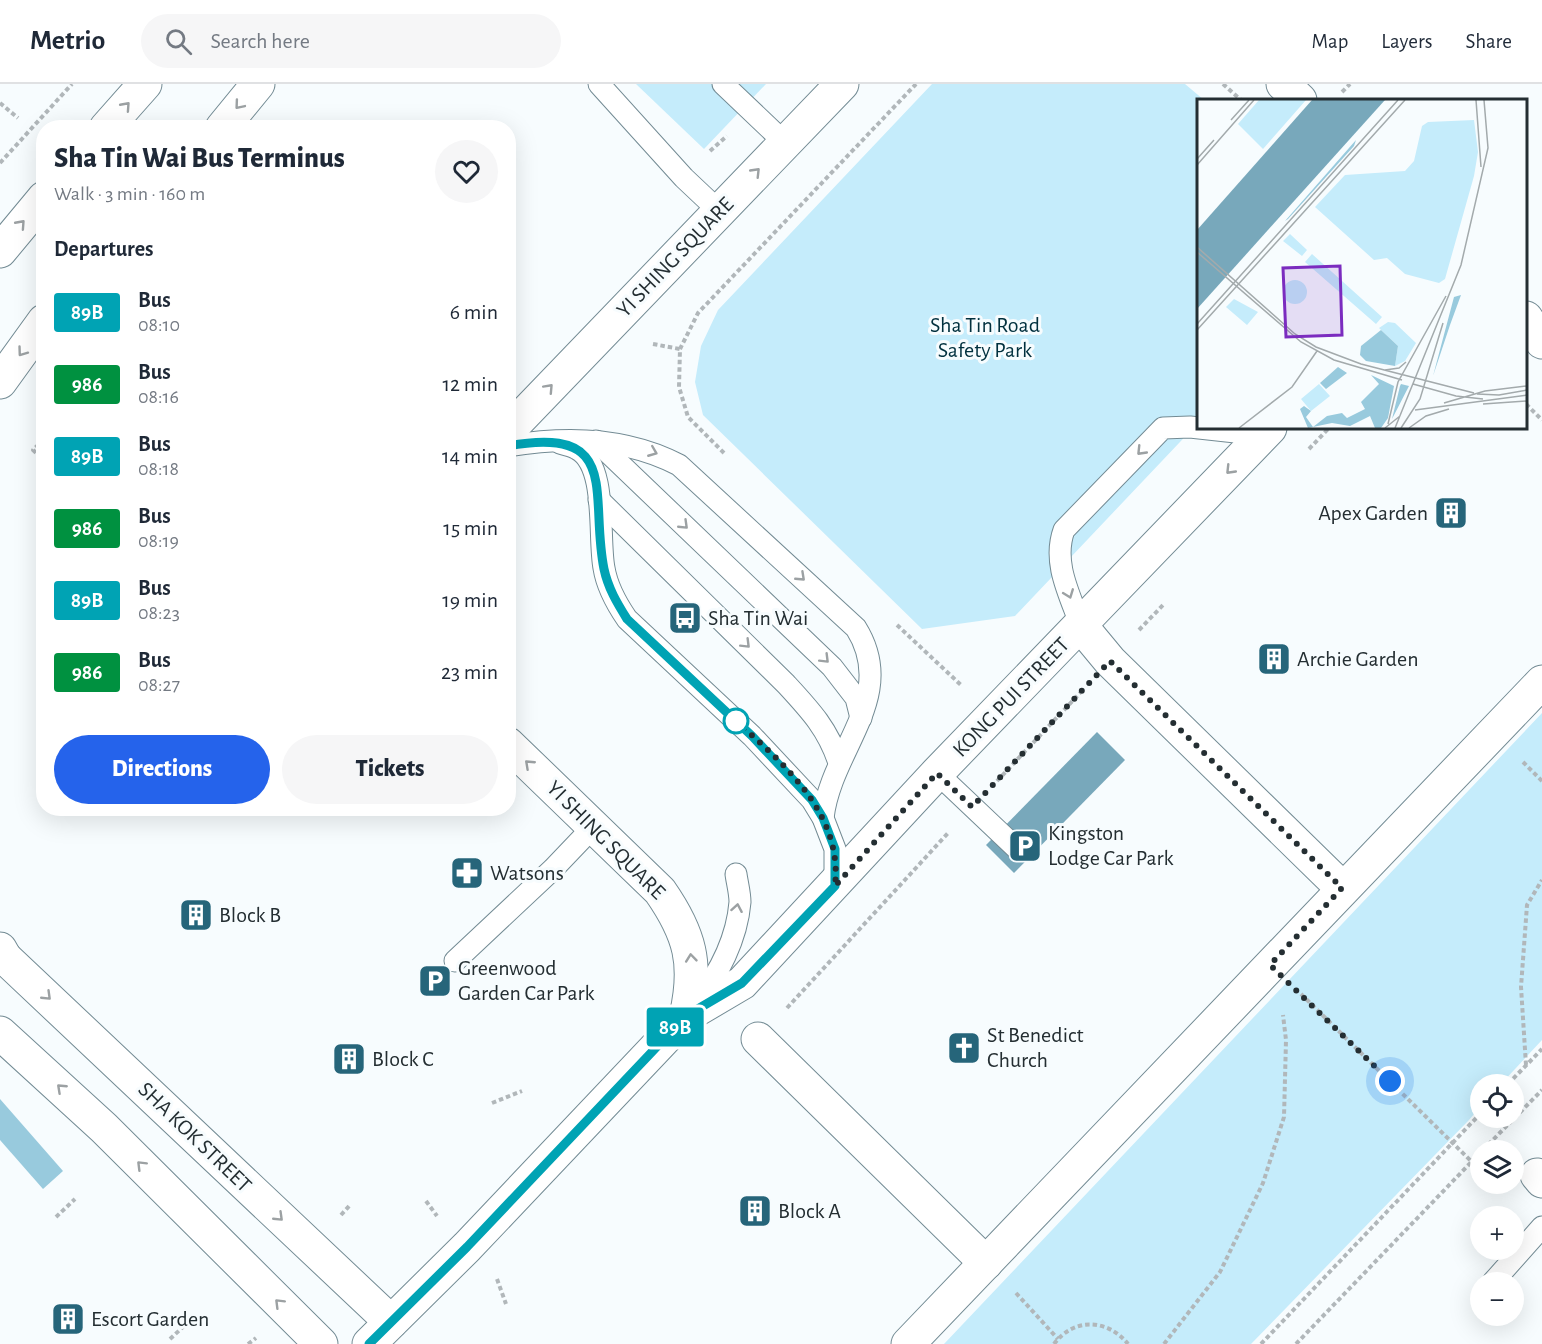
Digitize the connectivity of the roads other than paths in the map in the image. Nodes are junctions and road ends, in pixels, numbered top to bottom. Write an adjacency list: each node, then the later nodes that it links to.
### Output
1 (145, 84): 8 (street, one-way to 1)
2 (258, 84): 9 (street, one-way to 9)
3 (599, 84): 12 (lane)
4 (723, 84): 10 (lane)
5 (842, 84): 10 (street, YI SHING SQUARE)
6 (1283, 84): 7 (street)
7 (1299, 99)
8 (113, 120)
9 (229, 120)
10 (784, 142): 12 (street, YI SHING SQUARE, one-way to 10)
11 (36, 208): 13 (street, one-way to 11)
12 (719, 211): 19 (street, YI SHING SQUARE, one-way to 12)
13 (0, 251)
14 (1527, 320): 17 (street)
15 (36, 332): 18 (street, one-way to 18)
16 (1527, 337): 17 (street)
17 (1542, 343)
18 (0, 382)
19 (516, 423)
20 (1197, 427): 27 (lane, one-way to 27)
21 (1228, 429): 22 (lane, one-way to 21)
22 (1266, 431): 27 (street, KONG PUI STREET, one-way to 27)
23 (553, 441): 24 (lane); 25 (lane); 26 (lane)
24 (596, 441): 29 (lane, one-way to 29); 29 (lane, one-way to 29)
25 (516, 445)
26 (599, 500): 31 (lane, one-way to 31); 33 (lane)
27 (1081, 626): 32 (street, KONG PUI STREET); 38 (street)
28 (1542, 682): 38 (street)
29 (861, 718): 31 (lane)
30 (516, 752): 34 (street, YI SHING SQUARE, one-way to 30)
31 (839, 763): 33 (lane)
32 (937, 773): 35 (lane); 37 (street, KONG PUI STREET)
33 (823, 818): 37 (lane)
34 (594, 826): 40 (lane); 41 (street, YI SHING SQUARE, one-way to 34)
35 (1015, 847)
36 (736, 874): 41 (lane, one-way to 36)
37 (835, 886): 41 (street, KONG PUI STREET)
38 (1342, 888): 45 (street)
39 (1, 953): 47 (street, SHA KOK STREET, one-way to 47)
40 (455, 961)
41 (686, 1016): 47 (street, KONG PUI STREET)
42 (0, 1034): 48 (street, one-way to 42)
43 (758, 1039): 45 (street)
44 (1542, 1227): 46 (lane)
45 (986, 1263): 49 (street)
46 (1502, 1272)
47 (380, 1333)
48 (321, 1344)
49 (908, 1344)

